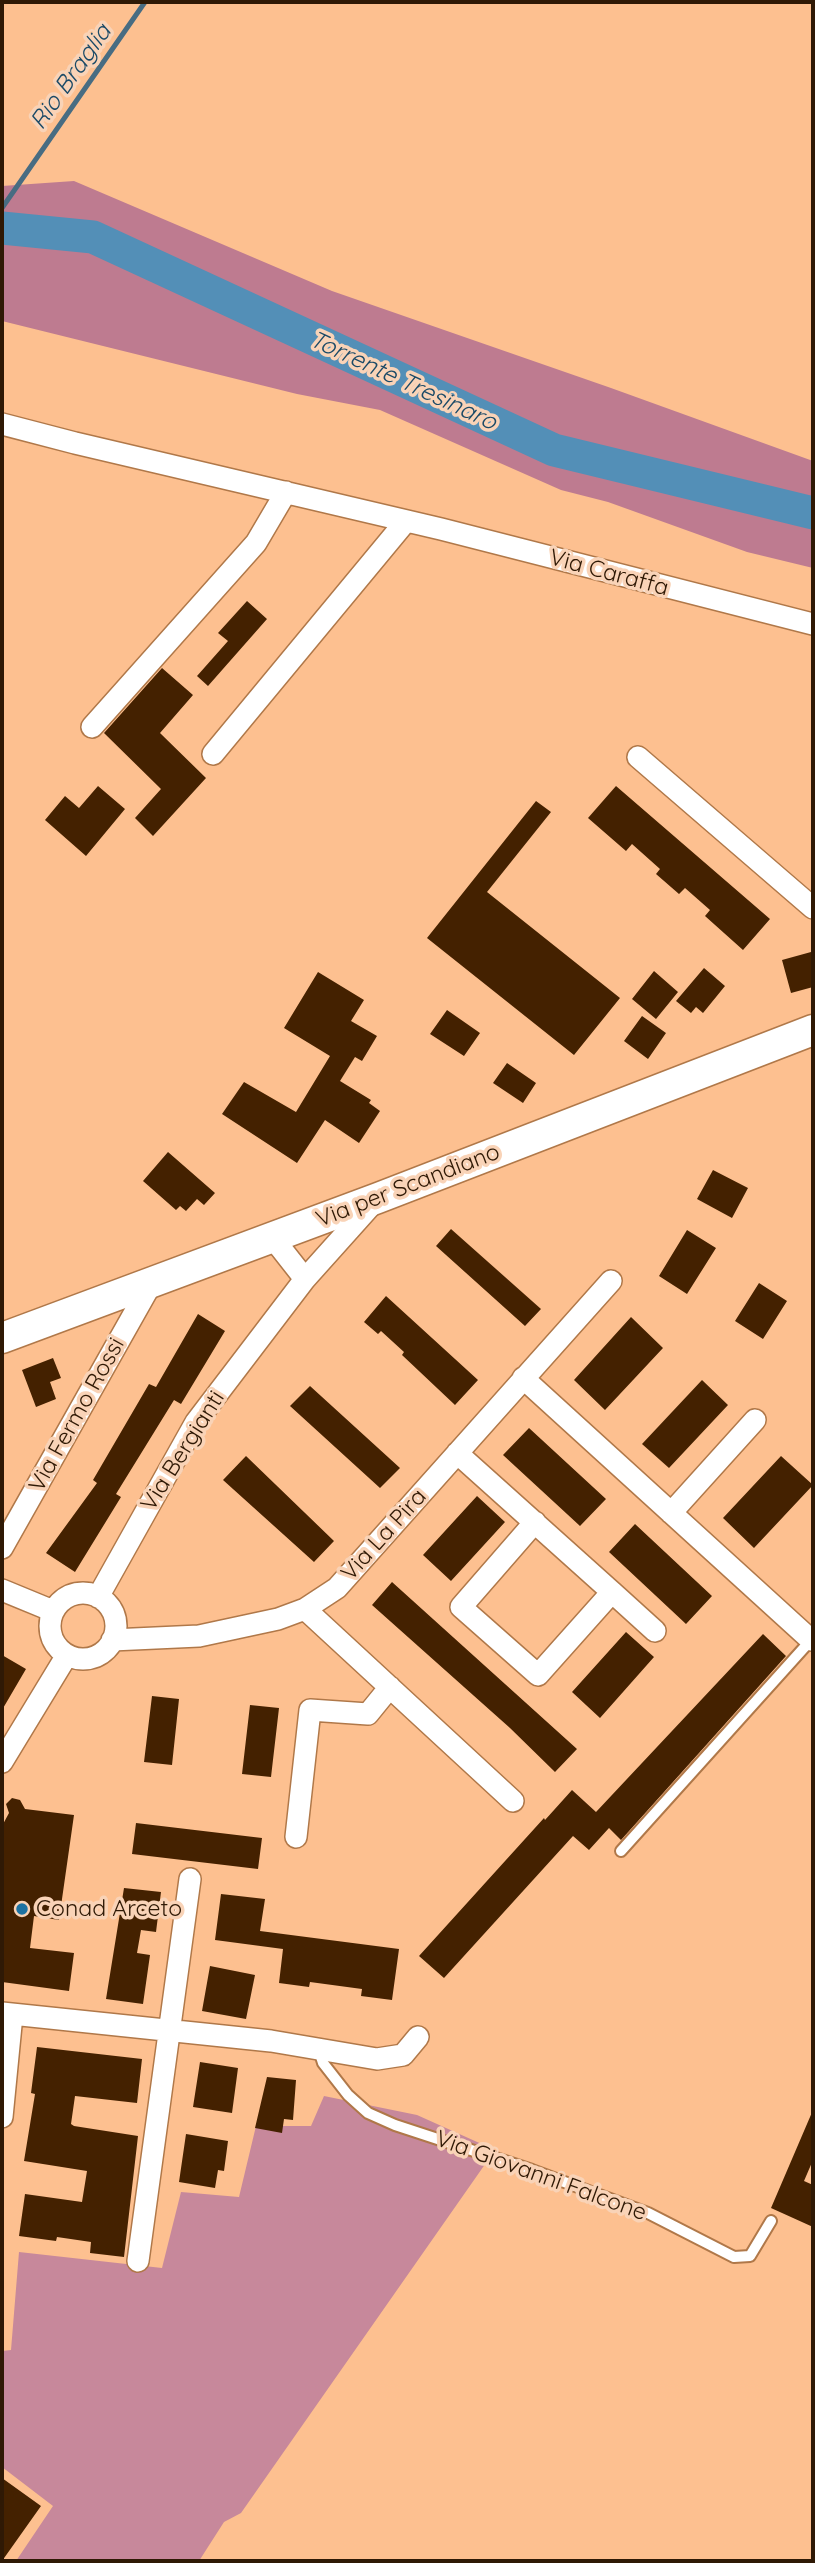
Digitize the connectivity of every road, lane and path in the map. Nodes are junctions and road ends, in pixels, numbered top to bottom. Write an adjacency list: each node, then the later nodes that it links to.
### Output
1 (2, 424): 2 (street, Via Caraffa)
2 (286, 492): 3 (street, Via Caraffa); 5 (street)
3 (406, 521): 4 (street, Via Caraffa); 6 (street)
4 (813, 624)
5 (92, 727)
6 (213, 754)
7 (638, 757): 8 (street)
8 (813, 908)
9 (813, 1030): 10 (street, Via per Scandiano)
10 (378, 1198): 11 (street, Via per Scandiano); 12 (street, Via Bergianti)
11 (272, 1237): 12 (street); 14 (street, Via per Scandiano)
12 (305, 1279): 24 (street, Via Bergianti)
13 (611, 1281): 16 (street, Via La Pira)
14 (152, 1282): 15 (street, Via per Scandiano); 21 (street, Via Fermo Rossi)
15 (2, 1338)
16 (523, 1378): 18 (street, Via La Pira); 19 (street)
17 (755, 1420): 19 (street)
18 (457, 1452): 20 (street); 25 (street, Via La Pira)
19 (671, 1513): 29 (street)
20 (534, 1522): 23 (street); 23 (street)
21 (2, 1548)
22 (2, 1590): 26 (street)
23 (612, 1592): 27 (street)
24 (98, 1597): 26 (street); 28 (street)
25 (305, 1609): 28 (street, Via La Pira); 31 (street)
26 (53, 1612): 30 (street)
27 (655, 1631)
28 (112, 1640): 30 (street)
29 (812, 1641): 35 (lane)
30 (68, 1655): 32 (street)
31 (390, 1687): 33 (street); 34 (street)
32 (2, 1762)
33 (513, 1801)
34 (296, 1837)
35 (621, 1851)
36 (190, 1880): 38 (street)
37 (7, 2014): 38 (street); 41 (street)
38 (170, 2031): 40 (street); 43 (street)
39 (418, 2037): 40 (street)
40 (319, 2050): 42 (lane, Via Giovanni Falcone)
41 (2, 2117)
42 (771, 2221)
43 (138, 2261)

